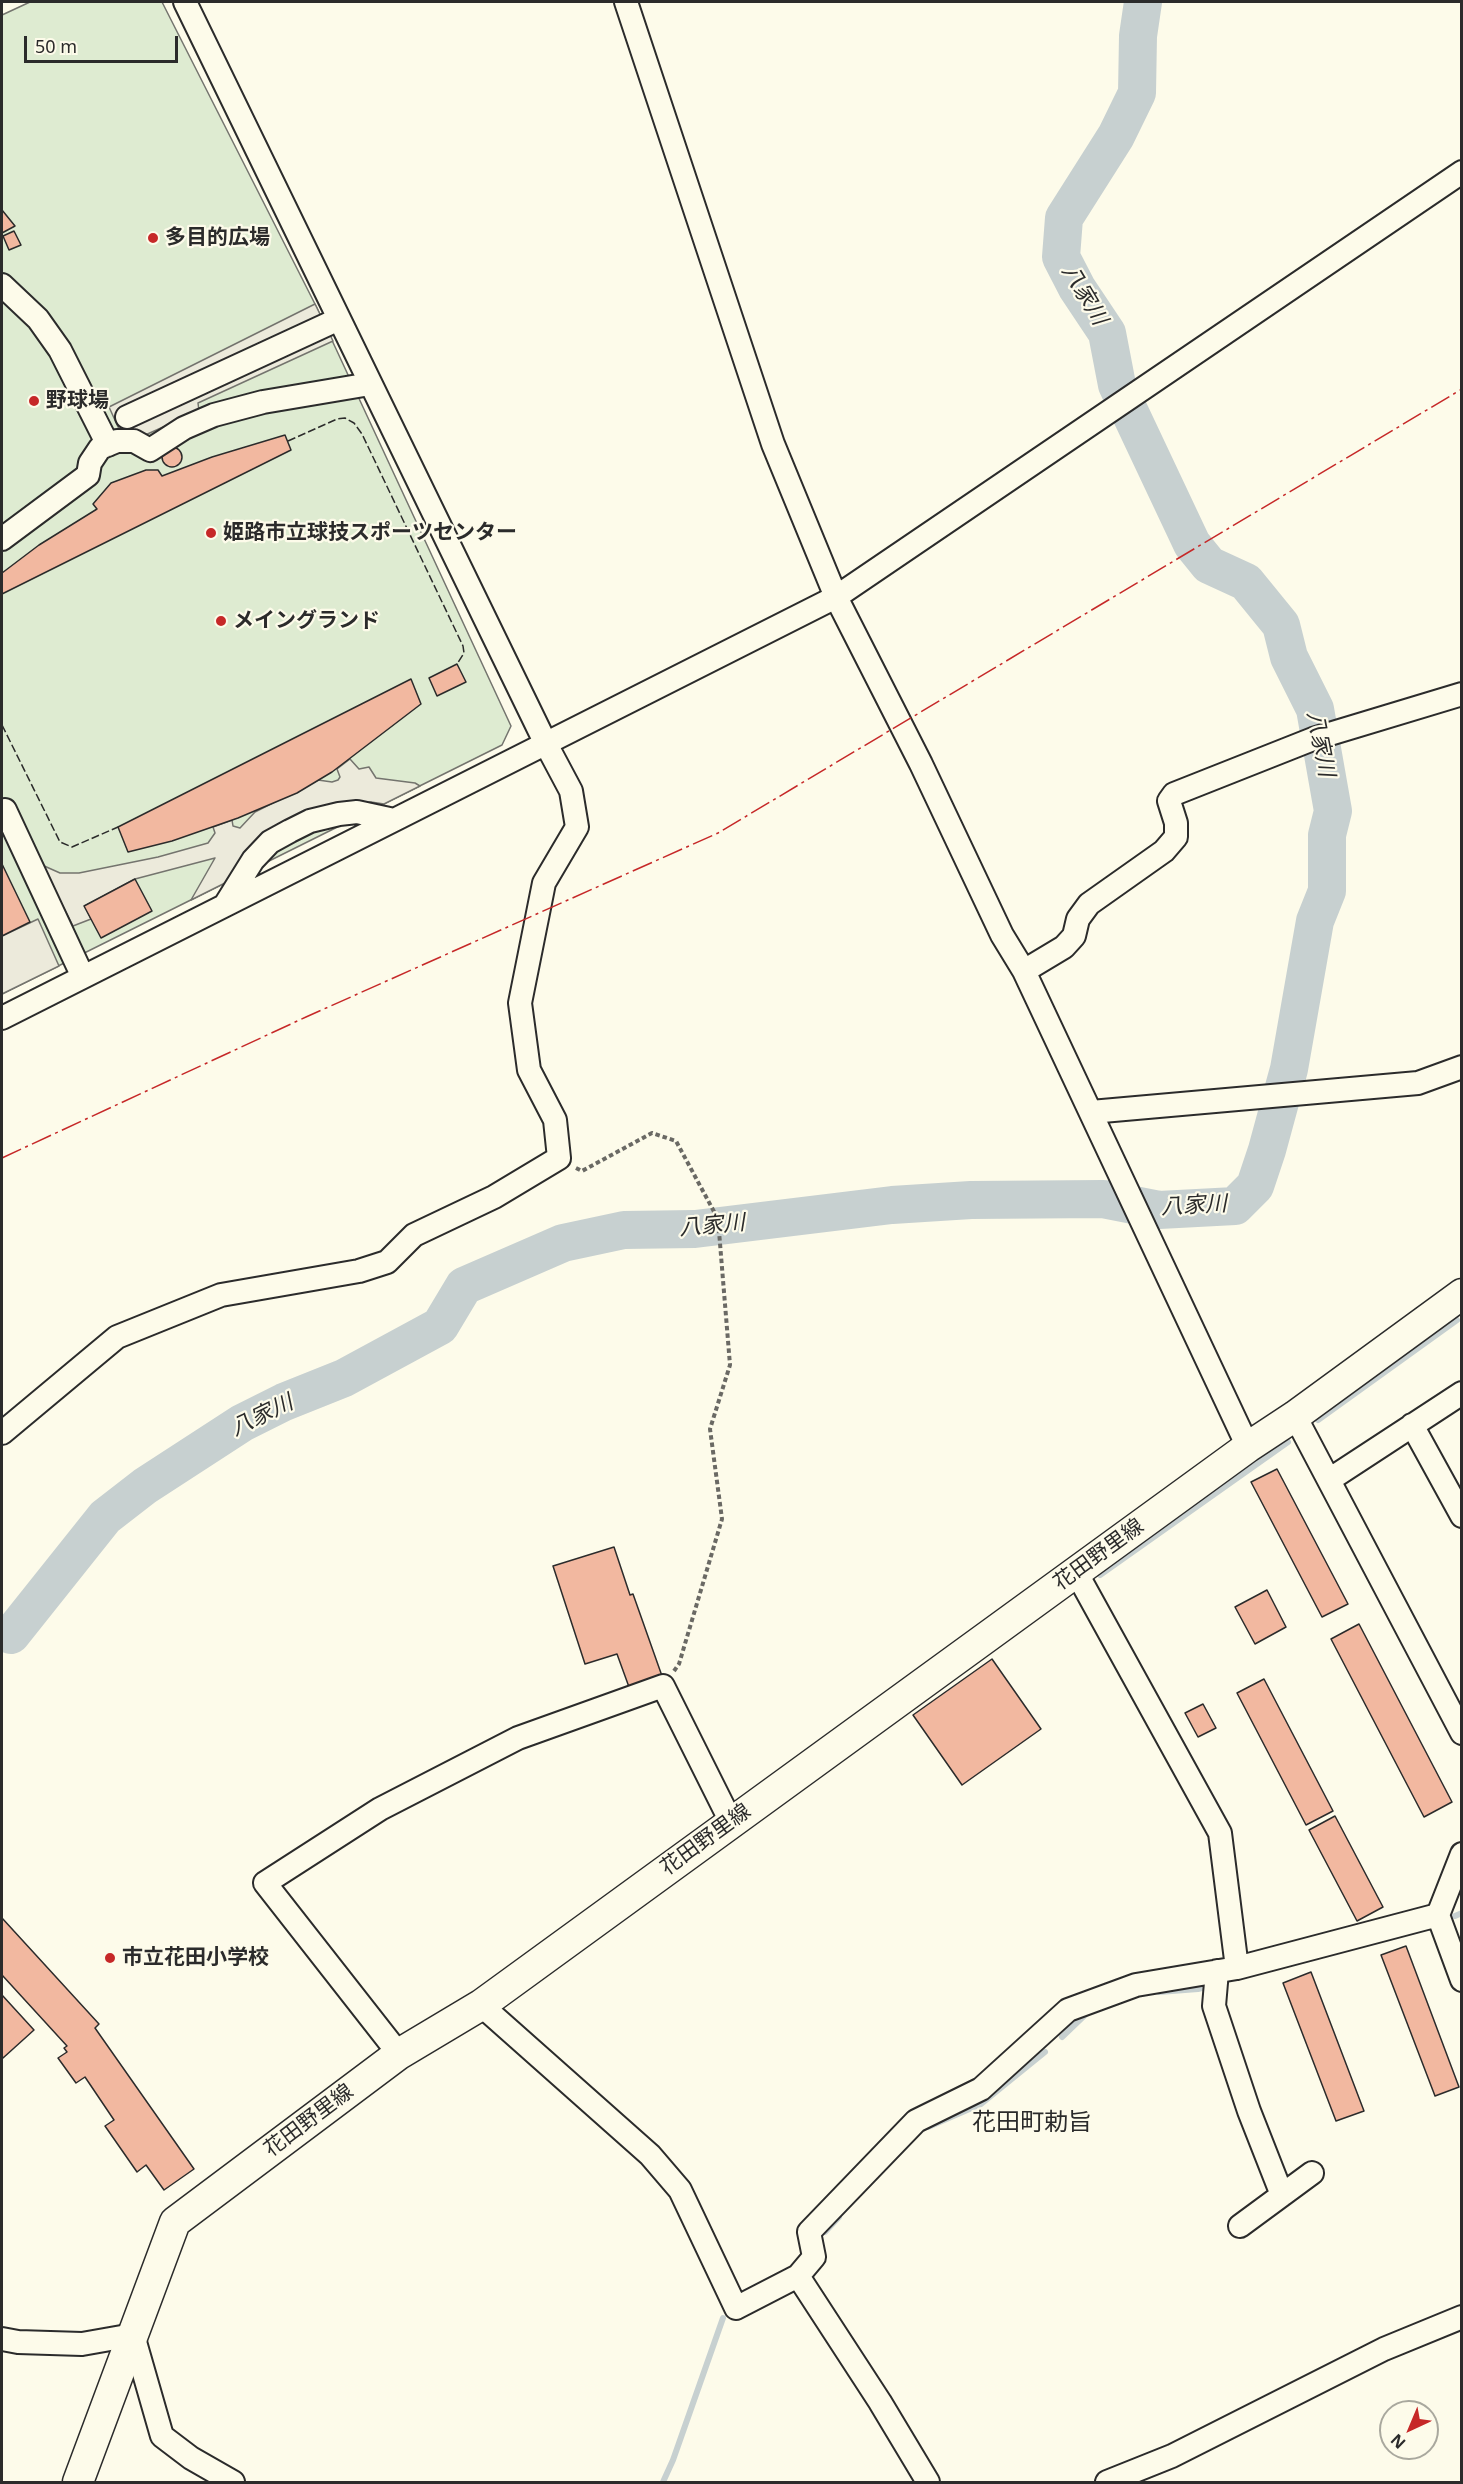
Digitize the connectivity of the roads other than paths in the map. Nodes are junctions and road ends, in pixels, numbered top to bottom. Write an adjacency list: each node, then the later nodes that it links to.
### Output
1 (185, 2): 5 (street)
2 (626, 2): 12 (street)
3 (1461, 172): 12 (street)
4 (2, 285): 10 (street)
5 (339, 318): 6 (street); 7 (street)
6 (370, 384): 9 (street); 14 (street)
7 (179, 393): 8 (street); 9 (street)
8 (127, 417)
9 (193, 424): 10 (street)
10 (108, 445): 11 (street)
11 (2, 539)
12 (836, 597): 14 (street); 18 (street)
13 (1461, 694): 18 (street)
14 (546, 744): 16 (street); 27 (street)
15 (3, 807): 19 (street)
16 (394, 820): 17 (street); 17 (street)
17 (225, 905): 19 (street)
18 (1024, 971): 22 (street)
19 (83, 977): 20 (street)
20 (2, 1018)
21 (1461, 1067): 22 (street)
22 (1091, 1112): 28 (street)
23 (1461, 1294): 25 (main road, 花田野里線)
24 (1461, 1393): 26 (street)
25 (1295, 1416): 28 (main road, 花田野里線); 29 (street)
26 (1412, 1425): 29 (street); 30 (street)
27 (2, 1432)
28 (1248, 1447): 31 (main road, 花田野里線)
29 (1329, 1480): 32 (street)
30 (1461, 1516)
31 (1076, 1572): 33 (main road, 花田野里線); 36 (street)
32 (1461, 1733)
33 (730, 1822): 38 (main road, 花田野里線); 39 (street)
34 (1461, 1854): 35 (street)
35 (1438, 1915): 36 (street); 37 (street)
36 (1221, 1977): 41 (street); 43 (street)
37 (1461, 1980)
38 (481, 2005): 39 (main road, 花田野里線); 43 (street)
39 (399, 2054): 45 (main road, 花田野里線)
40 (1312, 2173): 41 (street)
41 (1282, 2195): 42 (street)
42 (1240, 2226)
43 (798, 2276): 49 (street)
44 (1461, 2317): 50 (street)
45 (133, 2335): 46 (street); 47 (main road, 花田野里線); 48 (street)
46 (2, 2339)
47 (78, 2482)
48 (233, 2482)
49 (928, 2482)
50 (1107, 2482)

